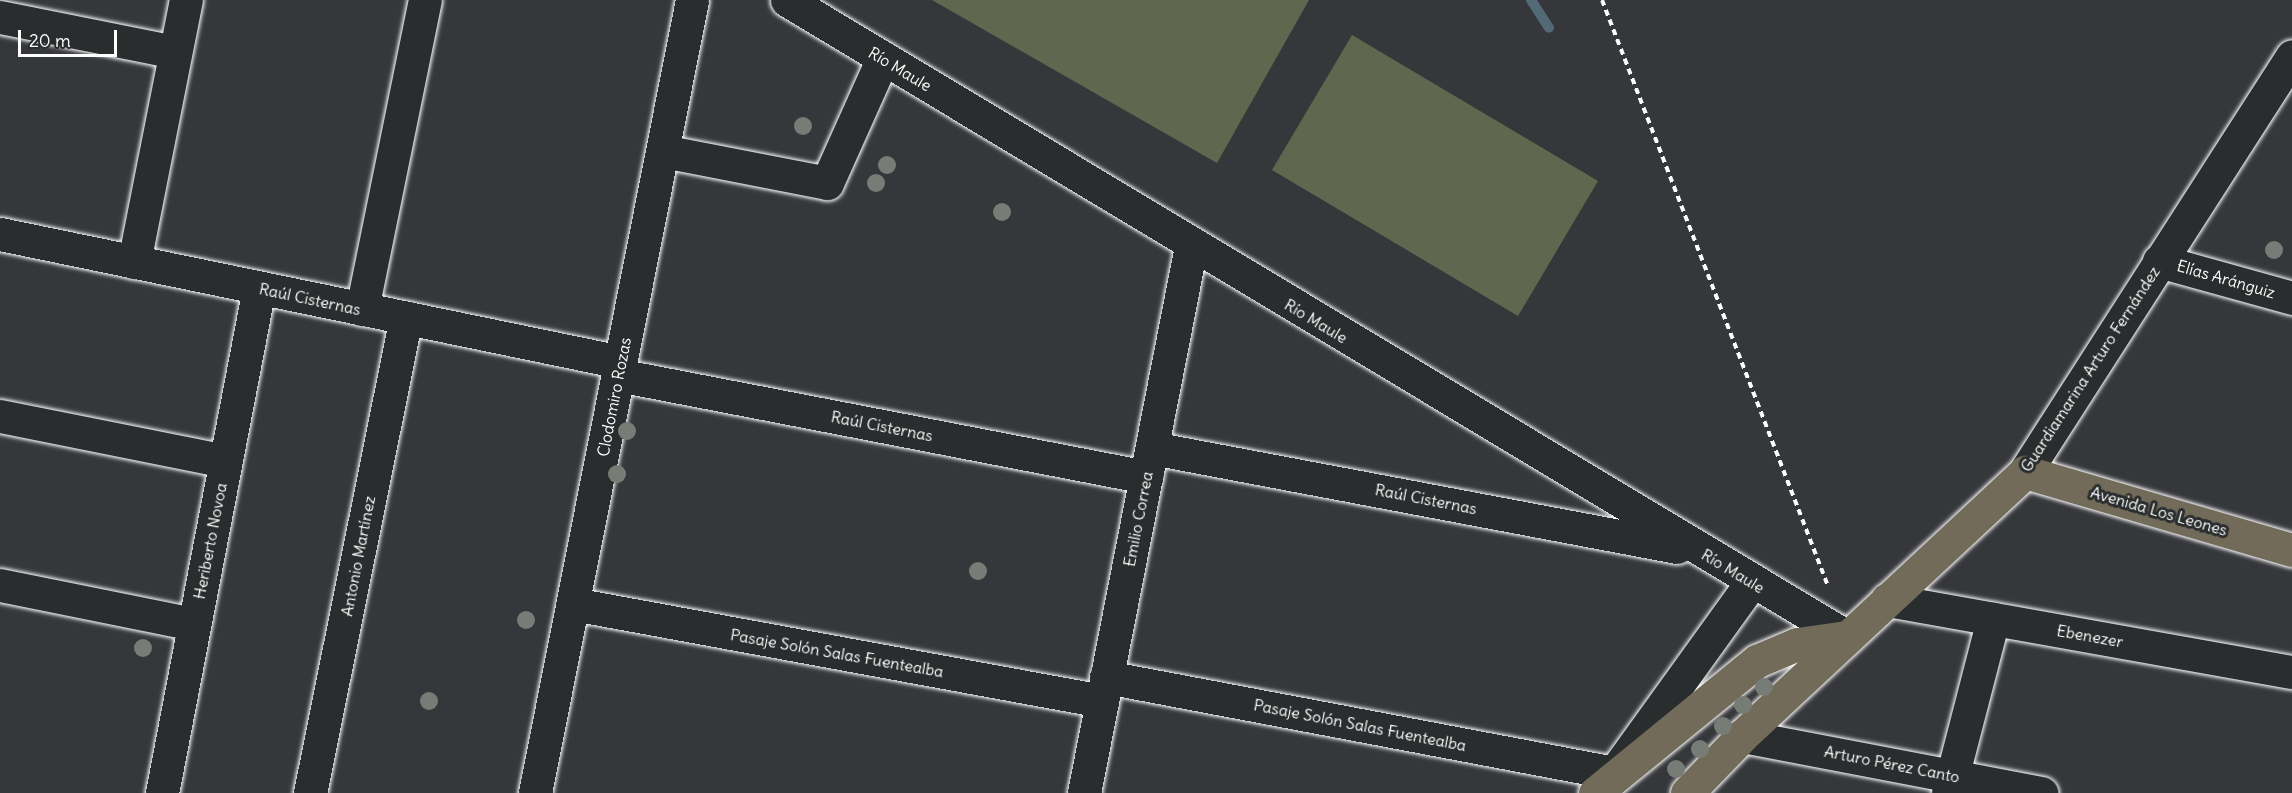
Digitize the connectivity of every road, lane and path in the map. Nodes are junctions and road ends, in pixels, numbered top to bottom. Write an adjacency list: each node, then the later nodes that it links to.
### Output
1 (186, 0): 7 (street)
2 (425, 0): 18 (street)
3 (692, 0): 11 (street, Clodomiro Rozas)
4 (787, 0): 9 (street, Río Maule)
5 (1602, 0): 33 (path)
6 (0, 17): 7 (street)
7 (176, 52): 15 (street)
8 (2292, 56): 10 (street, Guardiamarina Arturo Fernández)
9 (883, 58): 11 (street); 13 (street, Río Maule)
10 (2280, 100): 14 (street, Guardiamarina Arturo Fernández)
11 (663, 151): 20 (street, Clodomiro Rozas)
12 (0, 234): 15 (street, Raúl Cisternas)
13 (1191, 246): 23 (street, Emilio Correa); 26 (street, Río Maule)
14 (2159, 261): 17 (street, Elías Aránguiz); 24 (street, Guardiamarina Arturo Fernández)
15 (134, 262): 16 (street, Raúl Cisternas)
16 (259, 288): 18 (street, Raúl Cisternas); 22 (street, Heriberto Novoa)
17 (2292, 298)
18 (363, 309): 19 (street, Raúl Cisternas)
19 (406, 318): 20 (street, Raúl Cisternas); 40 (street, Antonio Martínez)
20 (619, 369): 23 (street, Raúl Cisternas); 30 (street, Clodomiro Rozas)
21 (0, 416): 22 (street)
22 (226, 461): 32 (street, Heriberto Novoa)
23 (1149, 463): 26 (street, Raúl Cisternas); 35 (street, Emilio Correa)
24 (2025, 472): 25 (main road, Avenida Los Leones); 29 (main road, Guardiamarina Arturo Fernández)
25 (2292, 550)
26 (1700, 551): 27 (street, Río Maule)
27 (1752, 582): 33 (street, Río Maule); 37 (street)
28 (0, 585): 32 (street)
29 (1887, 600): 31 (street, Ebenezer); 33 (main road, Guardiamarina Arturo Fernández)
30 (573, 604): 35 (street, Pasaje Solón Salas Fuentealba); 41 (street, Clodomiro Rozas)
31 (1993, 618): 34 (street, Ebenezer); 38 (street)
32 (194, 624): 39 (street, Heriberto Novoa)
33 (1847, 637): 36 (main road, Guardiamarina Arturo Fernández); 37 (main road)
34 (2292, 672)
35 (1104, 689): 37 (street, Pasaje Solón Salas Fuentealba); 42 (street, Emilio Correa)
36 (1742, 736): 38 (street, Arturo Pérez Canto); 43 (main road, Guardiamarina Arturo Fernández)
37 (1605, 783)
38 (1950, 784): 44 (street, Arturo Pérez Canto)
39 (162, 793)
40 (310, 793)
41 (535, 793)
42 (1084, 793)
43 (1687, 793)
44 (2042, 793)

